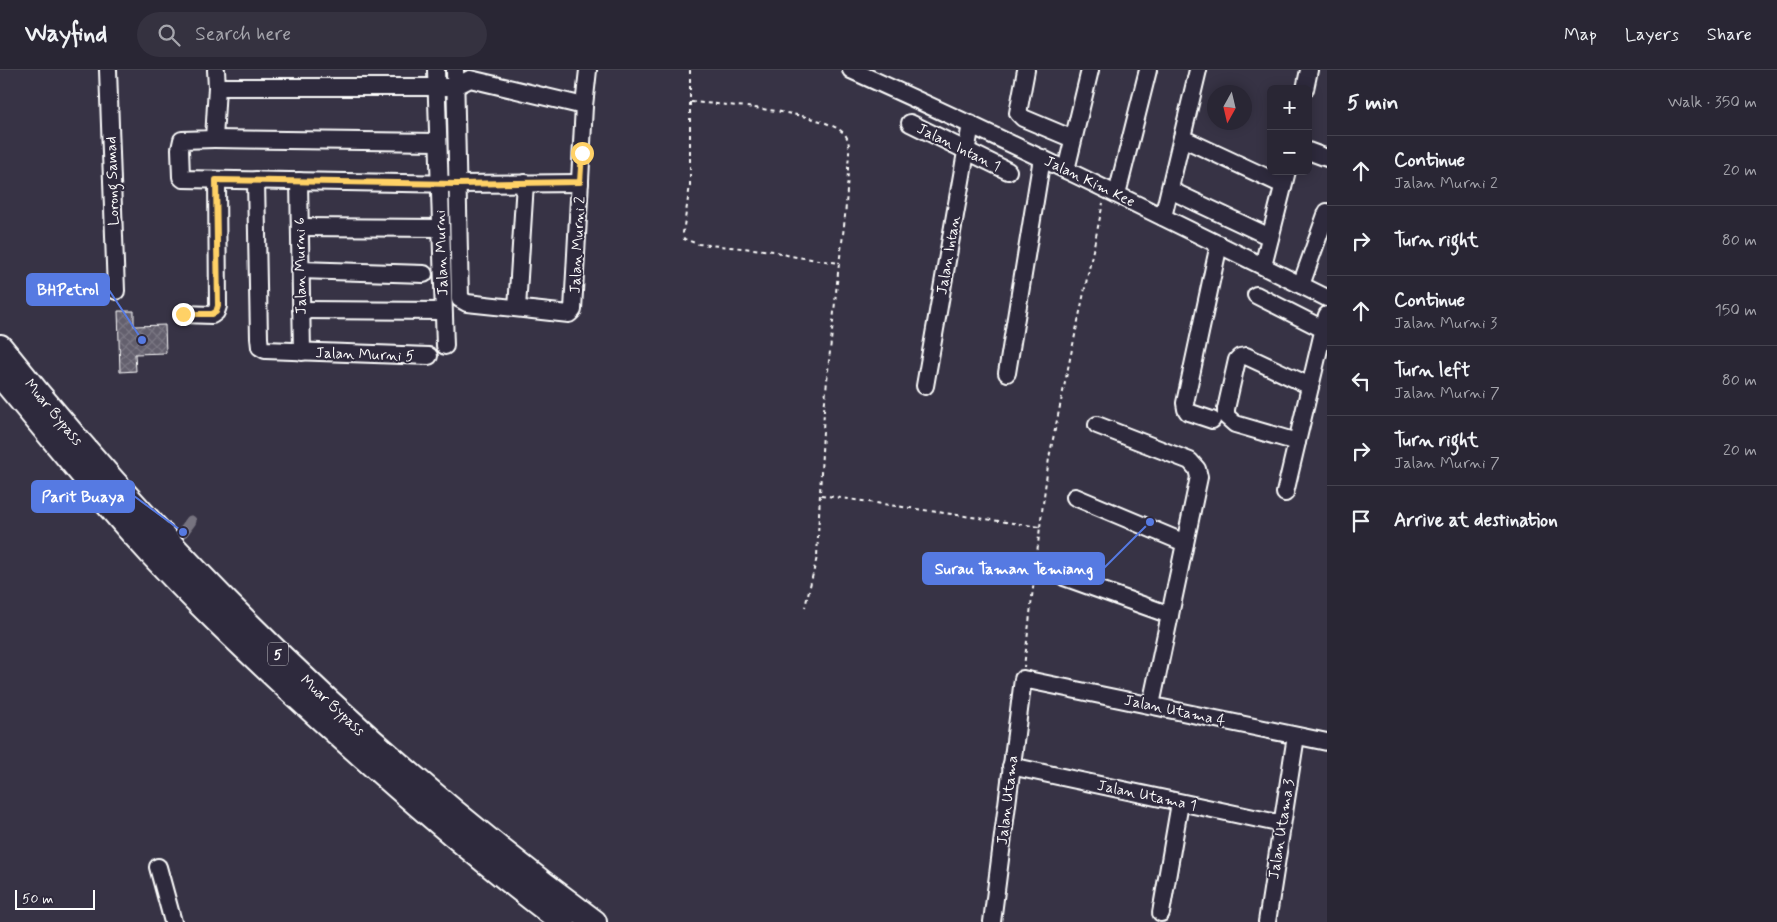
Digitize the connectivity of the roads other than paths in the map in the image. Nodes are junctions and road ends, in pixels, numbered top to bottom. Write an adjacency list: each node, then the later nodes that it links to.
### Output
1 (108, 70): 49 (street, Lorong Samad)
2 (216, 70): 15 (street)
3 (436, 70): 13 (street, Jalan Murni)
4 (454, 70): 14 (street, Jalan Murni)
5 (588, 70): 16 (street, Jalan Murni 2)
6 (851, 70): 18 (street, Jalan Kim Kee)
7 (1026, 70): 21 (street)
8 (1090, 70): 21 (street)
9 (1148, 70): 38 (street)
10 (1198, 70): 19 (street)
11 (1309, 70): 12 (street)
12 (1306, 85)
13 (436, 87): 14 (street); 15 (street); 22 (street, Jalan Murni)
14 (454, 87): 16 (street); 36 (street, Jalan Murni)
15 (217, 88): 20 (street)
16 (584, 106): 34 (street, Jalan Murni 2)
17 (910, 123): 23 (street, Jalan Intan 1)
18 (971, 124): 23 (street, Jalan Intan); 25 (street, Jalan Kim Kee)
19 (1182, 138): 29 (street); 37 (street)
20 (214, 139): 22 (street); 30 (street)
21 (1073, 139): 27 (street)
22 (438, 142): 35 (street, Jalan Murni)
23 (966, 152): 28 (street, Jalan Intan 1); 64 (street, Jalan Intan)
24 (1312, 152): 26 (street)
25 (1042, 158): 27 (street, Jalan Kim Kee); 62 (street)
26 (1327, 158)
27 (1066, 170): 38 (street, Jalan Kim Kee)
28 (1008, 171)
29 (1285, 178): 43 (street)
30 (216, 180): 31 (street); 56 (street)
31 (256, 180): 32 (street); 60 (street, Jalan Murni 5)
32 (299, 181): 35 (street); 41 (street, Jalan Murni 6)
33 (525, 182): 34 (street); 36 (street); 53 (street)
34 (580, 182): 53 (street, Jalan Murni 2)
35 (438, 184): 36 (street); 42 (street, Jalan Murni)
36 (457, 184): 52 (street, Jalan Murni)
37 (1170, 190): 40 (street); 43 (street)
38 (1112, 191): 40 (street, Jalan Kim Kee)
39 (1327, 212): 48 (street)
40 (1163, 217): 44 (street, Jalan Kim Kee)
41 (300, 226): 42 (street); 46 (street, Jalan Murni 6)
42 (441, 228): 55 (street, Jalan Murni)
43 (1270, 237): 45 (street)
44 (1219, 244): 45 (street, Jalan Kim Kee); 66 (street)
45 (1263, 266): 48 (street, Jalan Kim Kee)
46 (300, 270): 47 (street); 54 (street, Jalan Murni 6)
47 (424, 274)
48 (1301, 285): 51 (street, Jalan Kim Kee)
49 (116, 291)
50 (1256, 295): 57 (street)
51 (1327, 298)
52 (460, 300): 53 (street, Jalan Murni 2)
53 (517, 308)
54 (301, 310): 55 (street); 60 (street, Jalan Murni 6)
55 (443, 311): 58 (street, Jalan Murni)
56 (183, 314)
57 (1326, 321): 65 (street)
58 (445, 346)
59 (0, 347): 85 (highway, Muar Bypass / 5)
60 (302, 352): 61 (street, Jalan Murni 5)
61 (429, 356)
62 (1007, 373)
63 (0, 375): 84 (highway, Muar Bypass / 5)
64 (926, 386)
65 (1310, 386): 68 (street); 68 (street)
66 (1212, 420)
67 (1097, 425): 71 (street)
68 (1297, 442): 69 (street)
69 (1285, 493)
70 (1075, 497): 71 (street)
71 (1185, 543): 73 (street)
72 (1064, 577): 73 (street)
73 (1170, 615): 75 (street)
74 (1023, 679): 75 (street, Jalan Utama 4); 78 (street, Jalan Utama)
75 (1151, 705): 76 (street, Jalan Utama 4)
76 (1296, 736): 77 (street, Jalan Utama 4); 80 (street, Jalan Utama 3)
77 (1327, 742)
78 (1011, 766): 79 (street, Jalan Utama 1); 86 (street, Jalan Utama)
79 (1180, 803): 80 (street, Jalan Utama 1); 82 (street)
80 (1282, 824): 87 (street, Jalan Utama 3)
81 (158, 867): 83 (street)
82 (1161, 913)
83 (173, 922)
84 (563, 922)
85 (594, 922)
86 (992, 922)
87 (1267, 922)

